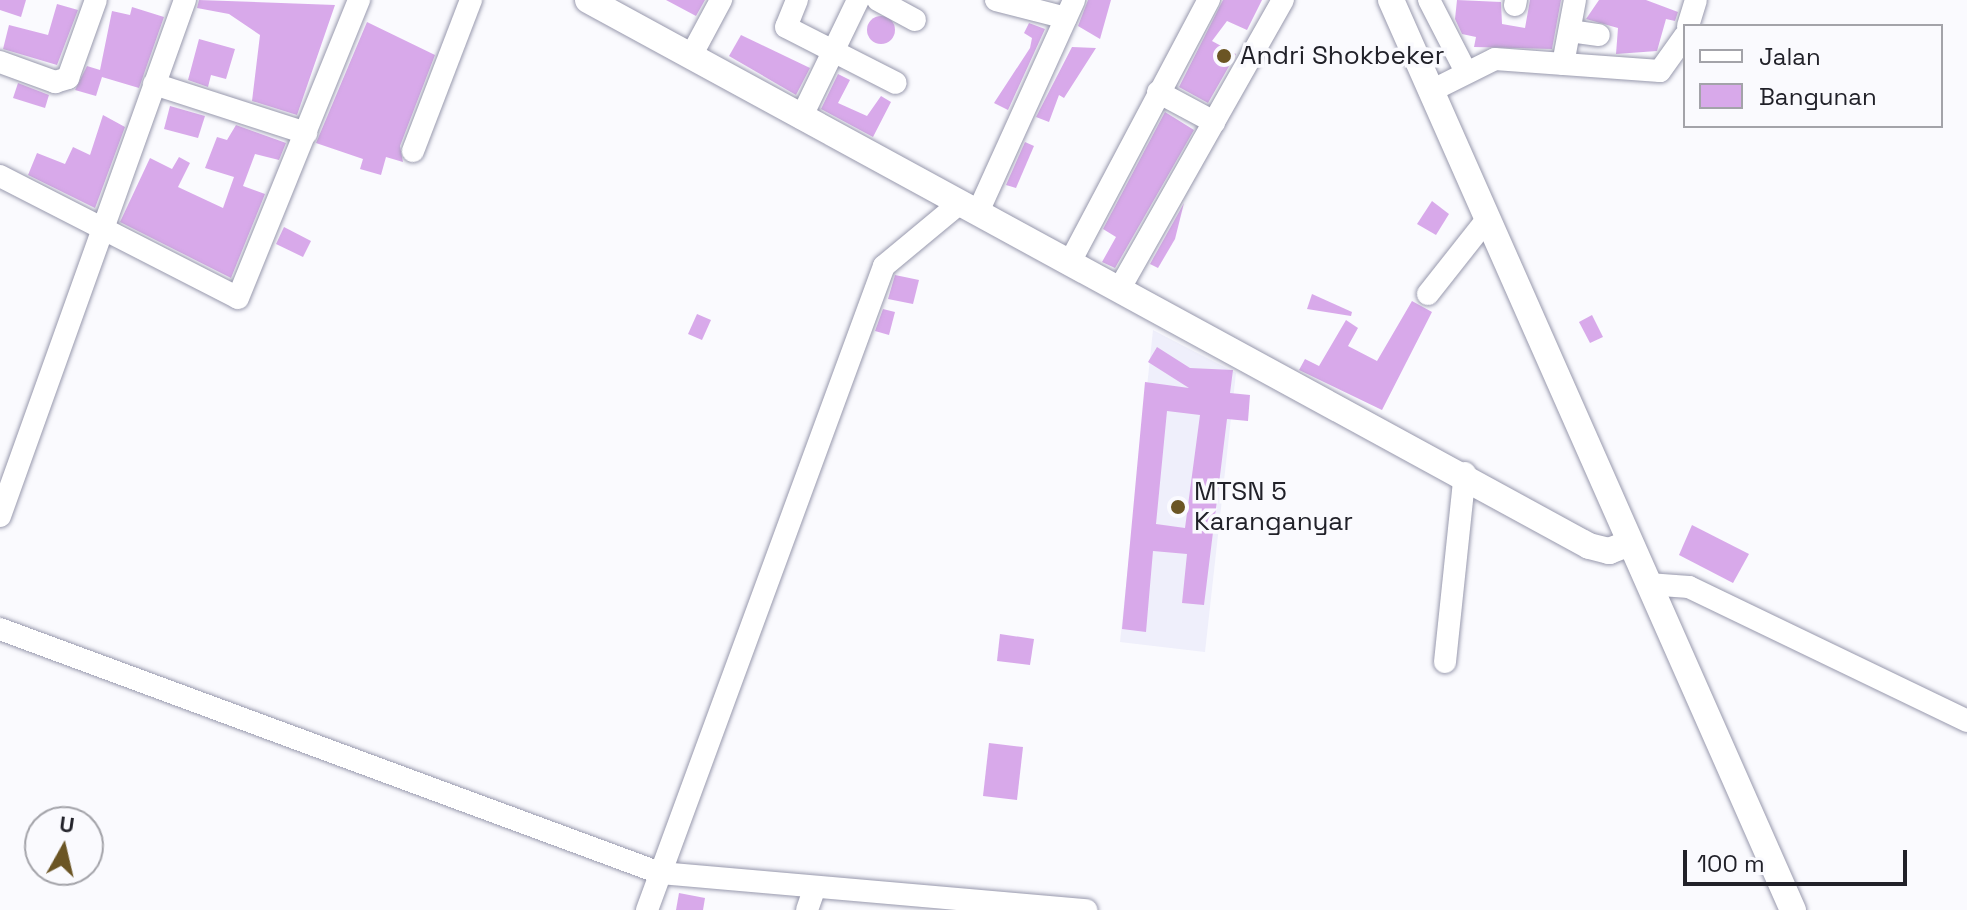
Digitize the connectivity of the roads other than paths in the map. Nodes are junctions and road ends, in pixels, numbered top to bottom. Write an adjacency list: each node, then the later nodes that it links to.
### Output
1 (96, 0): 25 (street)
2 (359, 0): 34 (street)
3 (471, 0): 35 (street)
4 (588, 0): 24 (main road)
5 (721, 0): 24 (street)
6 (797, 0): 23 (street)
7 (858, 0): 23 (street)
8 (878, 0): 18 (street)
9 (996, 0): 17 (street)
10 (1209, 0): 31 (street)
11 (1283, 0): 33 (street)
12 (1391, 0): 30 (main road)
13 (1429, 0): 27 (street)
14 (1575, 0): 20 (street)
15 (1696, 0): 19 (street)
16 (181, 1): 29 (street)
17 (1070, 9): 37 (street)
18 (915, 20)
19 (1689, 24)
20 (1570, 31): 21 (street); 26 (street)
21 (1599, 35)
22 (1683, 39): 26 (street)
23 (835, 52): 28 (street); 32 (street)
24 (691, 56): 32 (main road)
25 (0, 62)
26 (1563, 64): 27 (street)
27 (1466, 72): 30 (street)
28 (896, 83)
29 (154, 84): 34 (street); 39 (street)
30 (1436, 88): 38 (main road)
31 (1158, 92): 33 (street); 40 (street)
32 (801, 118): 37 (main road)
33 (1214, 122): 41 (street)
34 (306, 133): 39 (street)
35 (413, 151)
36 (0, 176): 39 (street)
37 (969, 208): 40 (main road); 50 (street)
38 (1488, 218): 42 (street); 45 (main road)
39 (102, 227): 44 (street)
40 (1070, 262): 41 (main road)
41 (1120, 288): 43 (main road)
42 (1428, 294)
43 (1465, 473): 45 (main road); 48 (street)
44 (0, 516)
45 (1630, 543): 46 (main road)
46 (1668, 584): 49 (street); 56 (main road)
47 (0, 629): 50 (street)
48 (1445, 662)
49 (1967, 721)
50 (660, 873): 51 (street); 53 (street)
51 (815, 887): 52 (street); 54 (street)
52 (993, 907): 55 (street)
53 (647, 910)
54 (807, 910)
55 (1086, 910)
56 (1793, 910)

